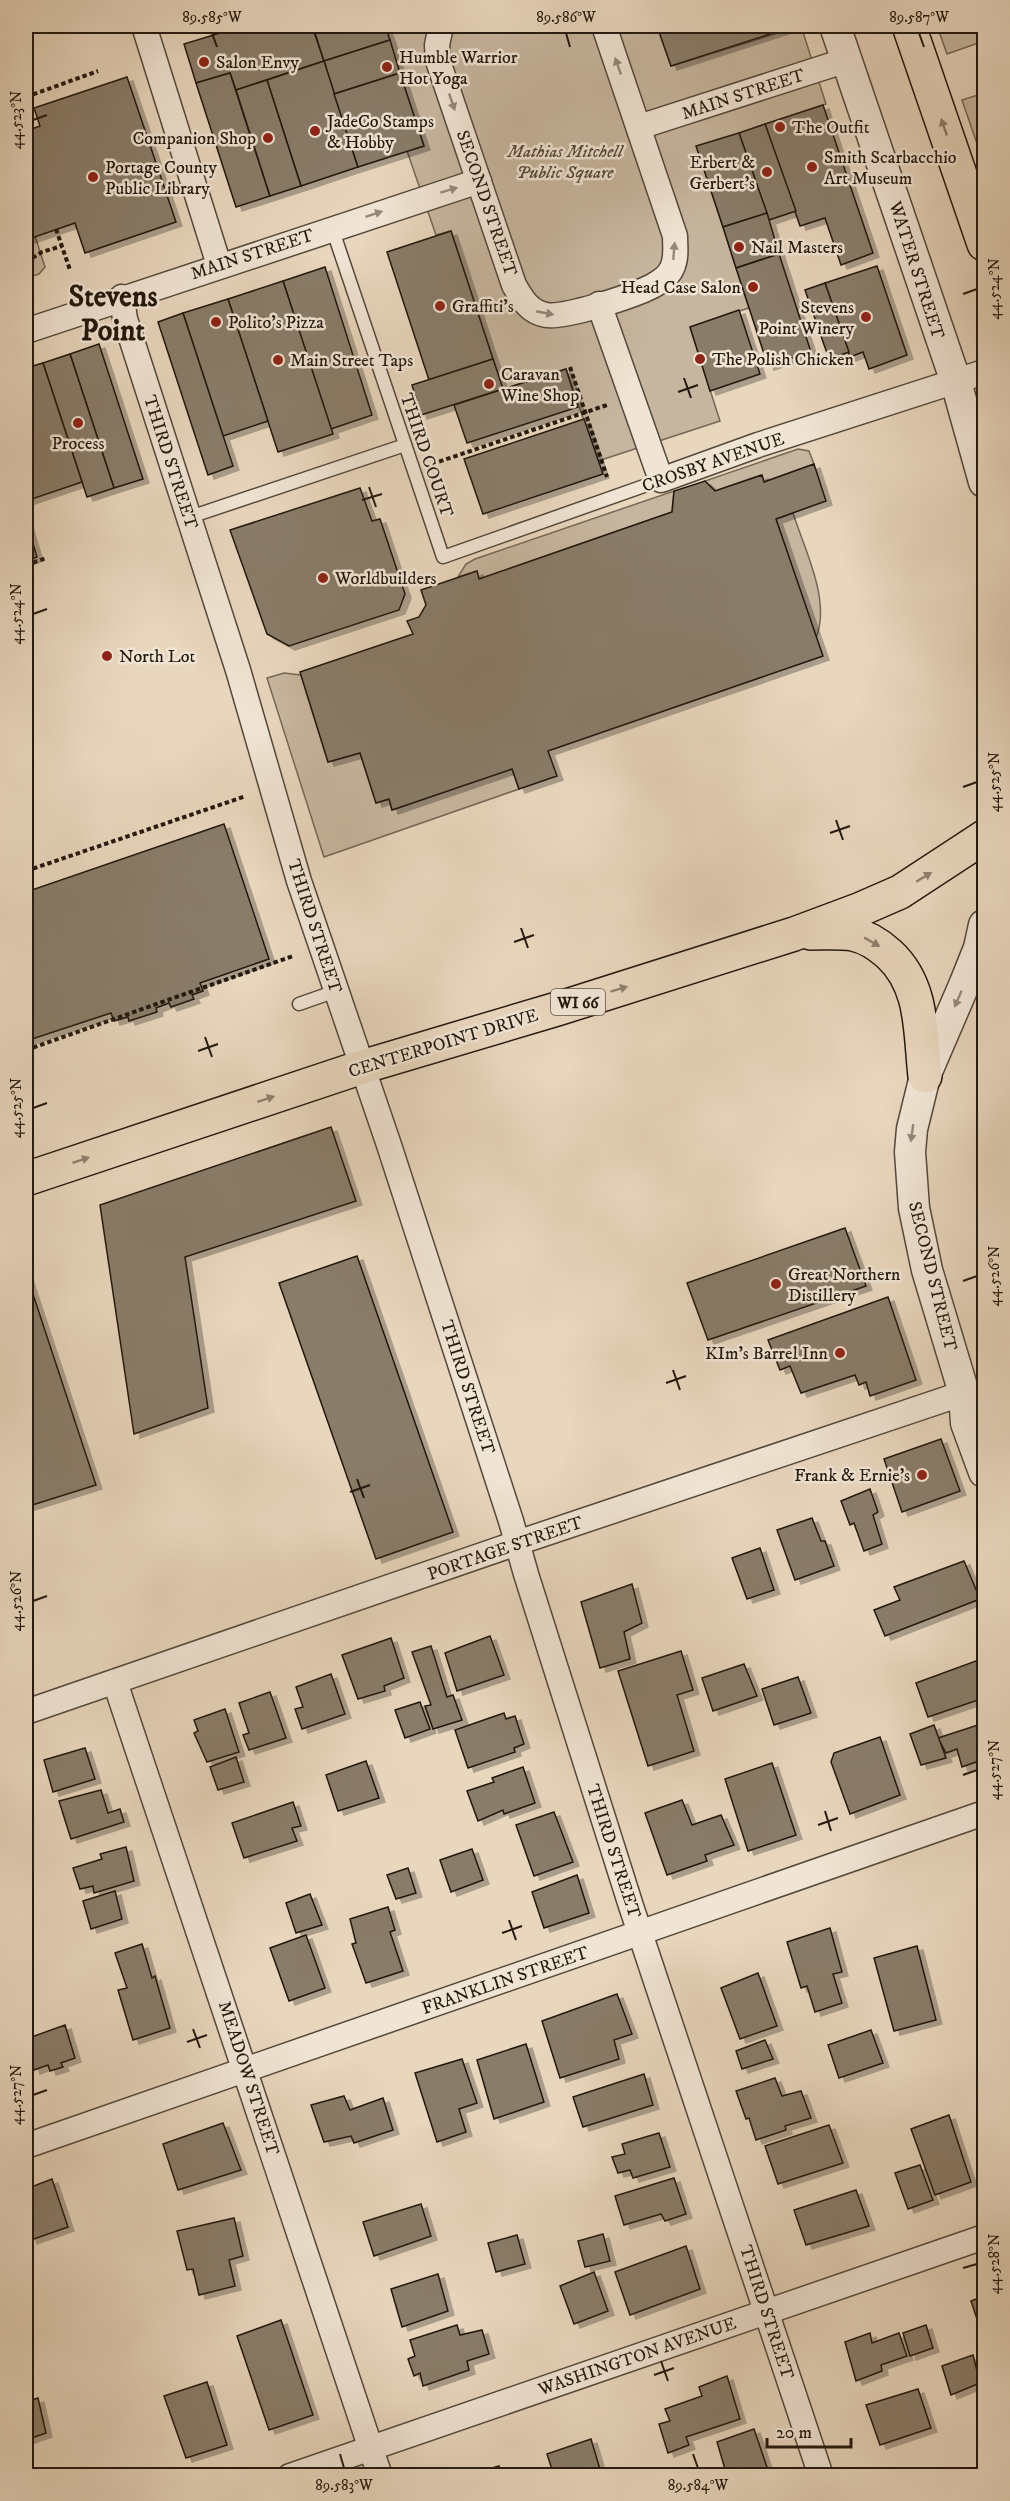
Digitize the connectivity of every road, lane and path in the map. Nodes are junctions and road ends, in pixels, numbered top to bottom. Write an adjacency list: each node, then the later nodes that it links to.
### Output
1 (144, 26): 16 (street)
2 (441, 26): 10 (street, SECOND STREET, one-way to 10)
3 (604, 26): 9 (street, SECOND STREET, one-way to 3)
4 (835, 26): 6 (street, WATER STREET)
5 (909, 26): 13 (main road, one-way to 5)
6 (847, 60): 9 (street, MAIN STREET); 23 (street, WATER STREET)
7 (98, 71): 8 (path)
8 (26, 97)
9 (639, 127): 19 (street, SECOND STREET, one-way to 9)
10 (479, 181): 11 (street, MAIN STREET, one-way to 10); 19 (street, SECOND STREET, one-way to 19)
11 (332, 228): 16 (street, MAIN STREET); 26 (lane, THIRD COURT)
12 (56, 229): 14 (path)
13 (984, 244)
14 (62, 246): 15 (path); 17 (path)
15 (26, 262)
16 (219, 265): 18 (street, MAIN STREET)
17 (70, 270)
18 (122, 297): 20 (street, MAIN STREET); 31 (street, THIRD STREET)
19 (599, 304): 24 (street)
20 (26, 331)
21 (570, 367): 25 (path)
22 (984, 372): 23 (street, CROSBY AVENUE)
23 (956, 382): 28 (street, CROSBY AVENUE); 29 (street, WATER STREET)
24 (633, 396): 25 (path); 28 (street)
25 (586, 412): 27 (path); 30 (path)
26 (405, 445): 27 (lane, THIRD COURT); 31 (lane)
27 (414, 470): 32 (lane, THIRD COURT)
28 (661, 480): 30 (lane, CROSBY AVENUE)
29 (984, 482)
30 (614, 496): 32 (lane, CROSBY AVENUE)
31 (190, 517): 41 (street, THIRD STREET)
32 (443, 557)
33 (46, 558): 34 (path)
34 (26, 565)
35 (246, 796): 37 (path)
36 (984, 837): 39 (main road, CENTERPOINT DRIVE / WI 66, one-way to 36)
37 (26, 871)
38 (984, 925): 45 (street, one-way to 45)
39 (794, 934): 44 (main road, CENTERPOINT DRIVE / WI 66, one-way to 39); 45 (main road, one-way to 45)
40 (293, 956): 43 (path)
41 (336, 991): 42 (lane); 44 (street, THIRD STREET)
42 (299, 1004)
43 (26, 1050)
44 (362, 1067): 46 (main road, CENTERPOINT DRIVE / WI 66, one-way to 44); 49 (street, THIRD STREET)
45 (925, 1076): 47 (street, SECOND STREET, one-way to 47)
46 (26, 1179)
47 (974, 1389): 48 (street, SECOND STREET); 49 (street, PORTAGE STREET)
48 (984, 1472)
49 (517, 1543): 50 (street, PORTAGE STREET); 53 (street, THIRD STREET)
50 (116, 1682): 51 (street, PORTAGE STREET); 54 (street, MEADOW STREET)
51 (26, 1712)
52 (984, 1813): 53 (street, FRANKLIN STREET)
53 (640, 1933): 54 (street, FRANKLIN STREET); 57 (street, THIRD STREET)
54 (246, 2070): 55 (street, FRANKLIN STREET); 58 (street, MEADOW STREET)
55 (26, 2146)
56 (984, 2237): 57 (street, WASHINGTON AVENUE)
57 (768, 2312): 58 (street, WASHINGTON AVENUE); 61 (street, THIRD STREET)
58 (371, 2448): 59 (street, WASHINGTON AVENUE); 60 (street, MEADOW STREET)
59 (290, 2475)
60 (380, 2475)
61 (821, 2475)

